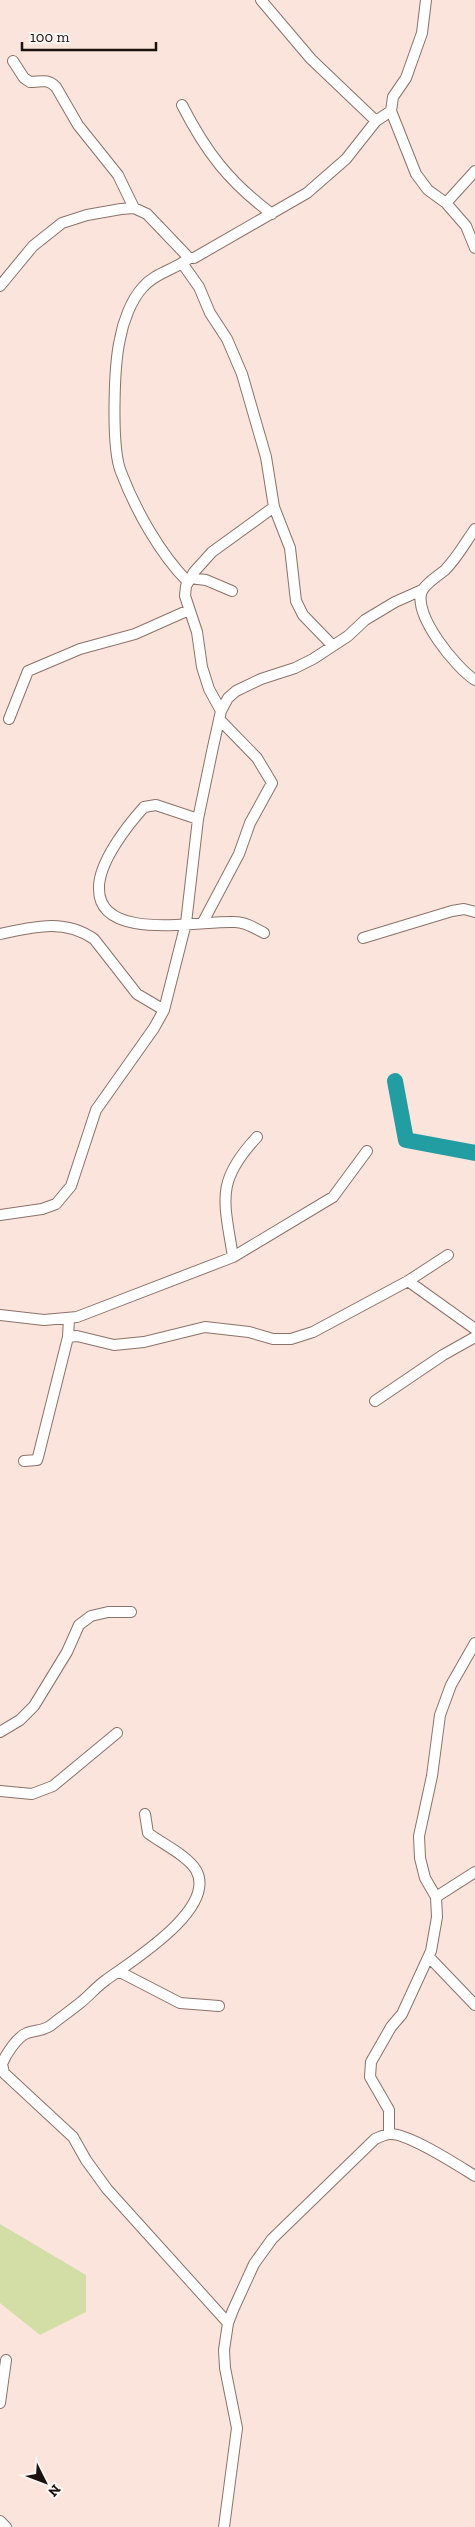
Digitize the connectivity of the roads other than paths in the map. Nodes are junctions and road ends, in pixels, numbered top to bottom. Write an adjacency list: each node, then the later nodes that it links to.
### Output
1 (261, 0): 6 (street)
2 (426, 0): 5 (street)
3 (13, 61): 9 (street)
4 (182, 105): 10 (street)
5 (391, 111): 6 (street); 8 (street)
6 (376, 121): 10 (street)
7 (475, 171): 8 (street)
8 (446, 203): 11 (street)
9 (134, 208): 12 (street); 13 (street)
10 (272, 214): 12 (street)
11 (475, 248)
12 (186, 260): 14 (street); 16 (street)
13 (0, 286)
14 (274, 507): 16 (street); 20 (street)
15 (475, 530): 17 (street)
16 (189, 580): 18 (street); 19 (street)
17 (422, 590): 20 (street); 21 (street)
18 (232, 591)
19 (189, 610): 22 (street); 23 (street)
20 (332, 645): 22 (street)
21 (475, 680)
22 (220, 715): 24 (street); 26 (street)
23 (9, 719)
24 (198, 819): 27 (street); 27 (street)
25 (475, 912): 30 (street)
26 (203, 922): 27 (street); 28 (street)
27 (186, 923): 31 (street)
28 (264, 933)
29 (0, 934): 31 (street)
30 (363, 938)
31 (164, 1010): 34 (street)
32 (257, 1137): 36 (street)
33 (367, 1151): 36 (street)
34 (0, 1215)
35 (448, 1255): 37 (street)
36 (233, 1257): 39 (street)
37 (408, 1281): 40 (street); 41 (street)
38 (0, 1315): 39 (street)
39 (69, 1319): 41 (street)
40 (475, 1329)
41 (68, 1337): 44 (street)
42 (475, 1337): 43 (street)
43 (375, 1401)
44 (24, 1461)
45 (131, 1612): 47 (street)
46 (475, 1644): 52 (street)
47 (0, 1732)
48 (117, 1733): 49 (street)
49 (0, 1791)
50 (144, 1814): 54 (street)
51 (475, 1872): 52 (street)
52 (436, 1897): 53 (street)
53 (429, 1957): 55 (street); 57 (street)
54 (120, 1972): 56 (street); 59 (street)
55 (475, 2005)
56 (219, 2006)
57 (389, 2134): 58 (street); 59 (street)
58 (475, 2176)
59 (228, 2323): 64 (street)
60 (6, 2360): 61 (street)
61 (0, 2403)
62 (0, 2521): 63 (street)
63 (6, 2527)
64 (224, 2527)

